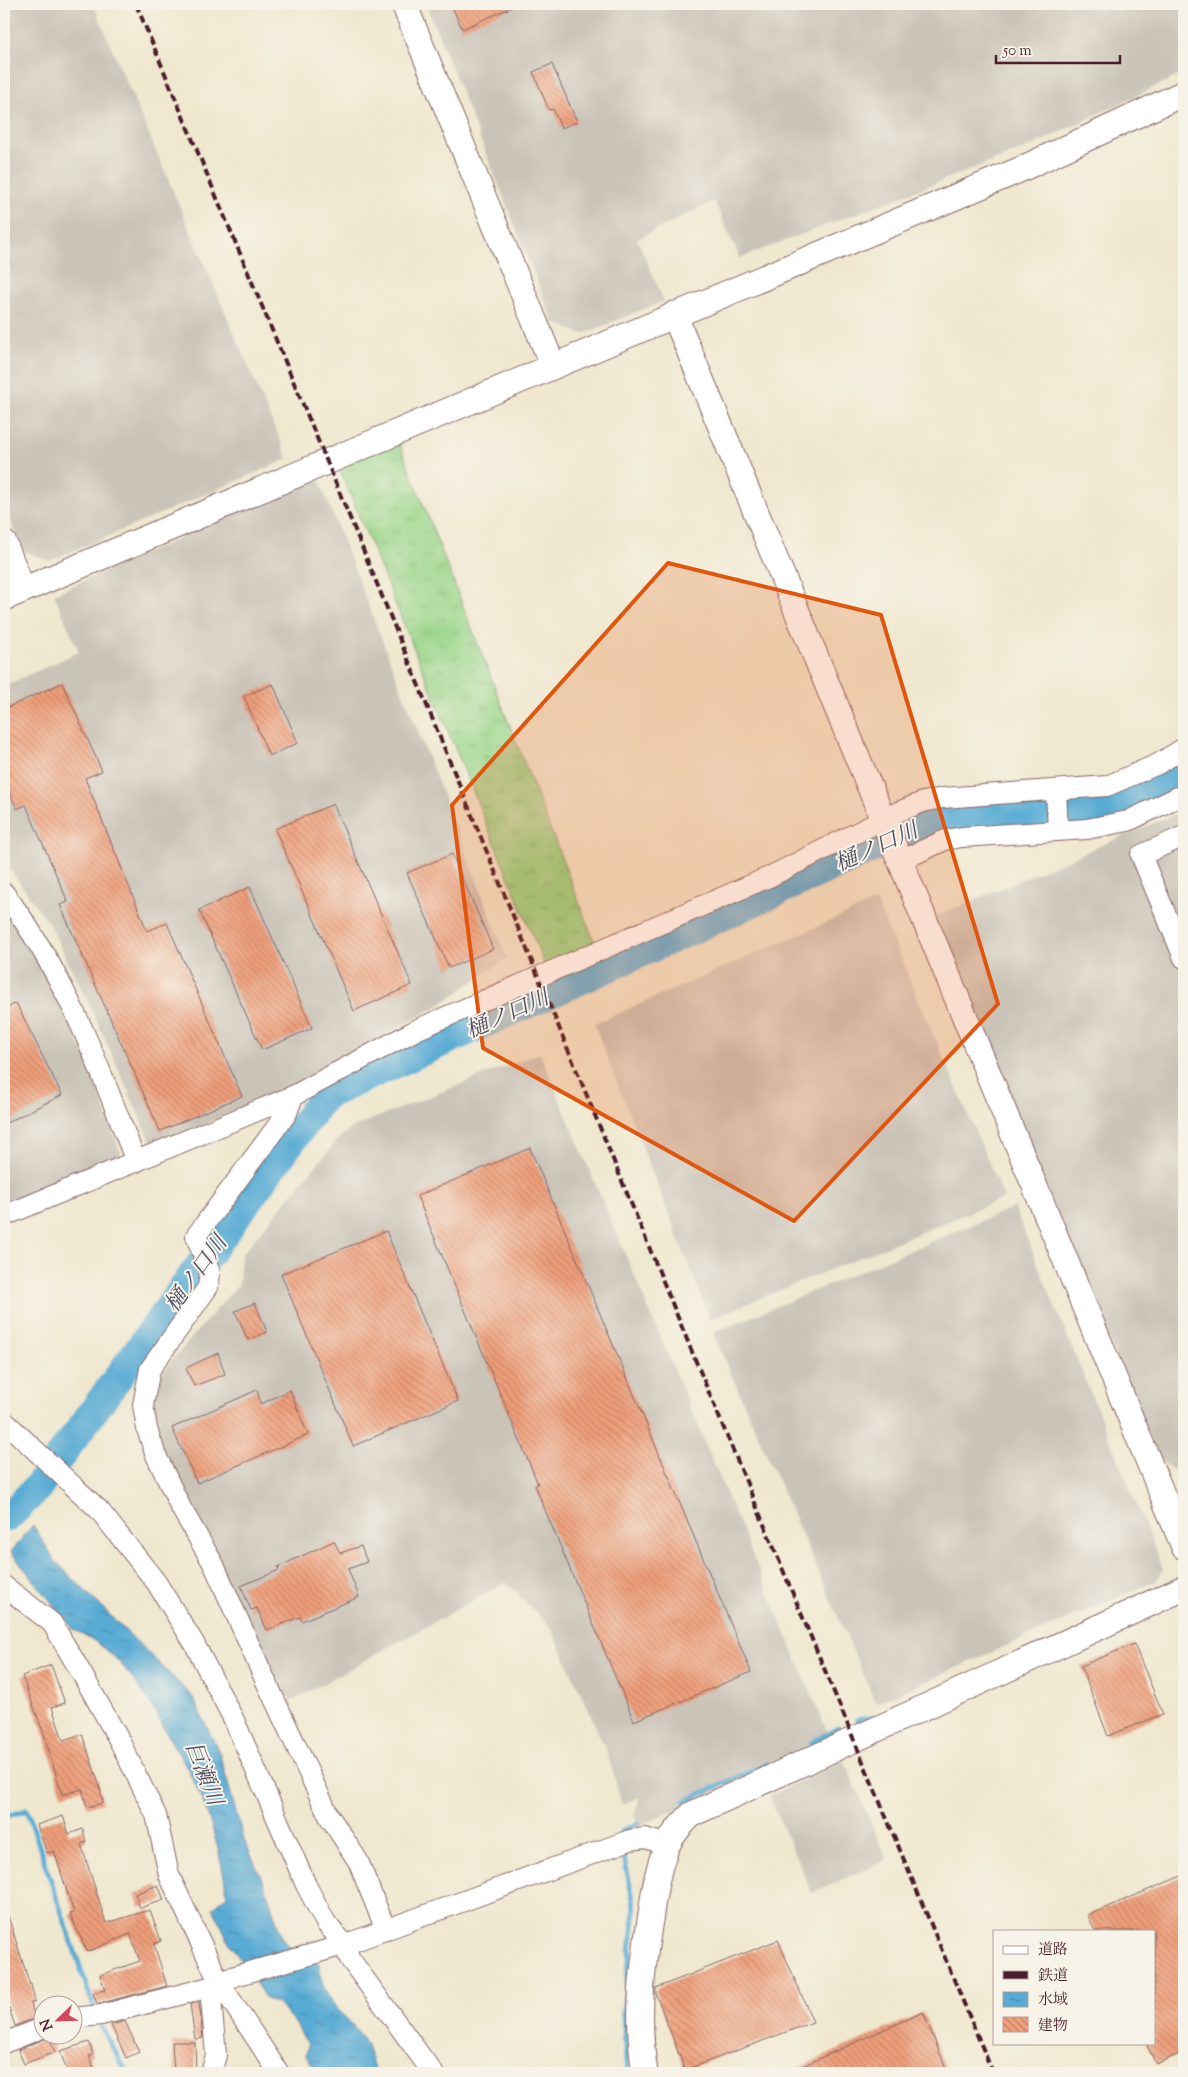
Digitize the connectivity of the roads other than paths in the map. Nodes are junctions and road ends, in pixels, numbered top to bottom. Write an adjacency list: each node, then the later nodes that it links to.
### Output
1 (404, 4): 4 (street)
2 (1184, 93): 3 (street)
3 (674, 314): 4 (street); 10 (street)
4 (553, 366): 6 (street)
5 (4, 543): 6 (street)
6 (13, 594)
7 (1184, 748): 9 (street)
8 (1184, 794): 11 (street)
9 (1056, 795): 10 (street); 11 (street)
10 (884, 824): 13 (street); 16 (street)
11 (1058, 828): 13 (street)
12 (1184, 836): 15 (street)
13 (898, 857): 20 (street)
14 (4, 893): 17 (street)
15 (1184, 958)
16 (293, 1096): 17 (street); 24 (street)
17 (136, 1162): 18 (street)
18 (4, 1216)
19 (4, 1421): 25 (street)
20 (1184, 1546)
21 (4, 1586): 26 (street)
22 (1184, 1588): 23 (street)
23 (668, 1845): 24 (street); 33 (street)
24 (386, 1930): 25 (street)
25 (341, 1946): 26 (street); 32 (street)
26 (221, 1982): 27 (street); 30 (street); 31 (street)
27 (88, 2016)
28 (32, 2032): 29 (street)
29 (4, 2043)
30 (211, 2073)
31 (279, 2073)
32 (433, 2073)
33 (645, 2073)

